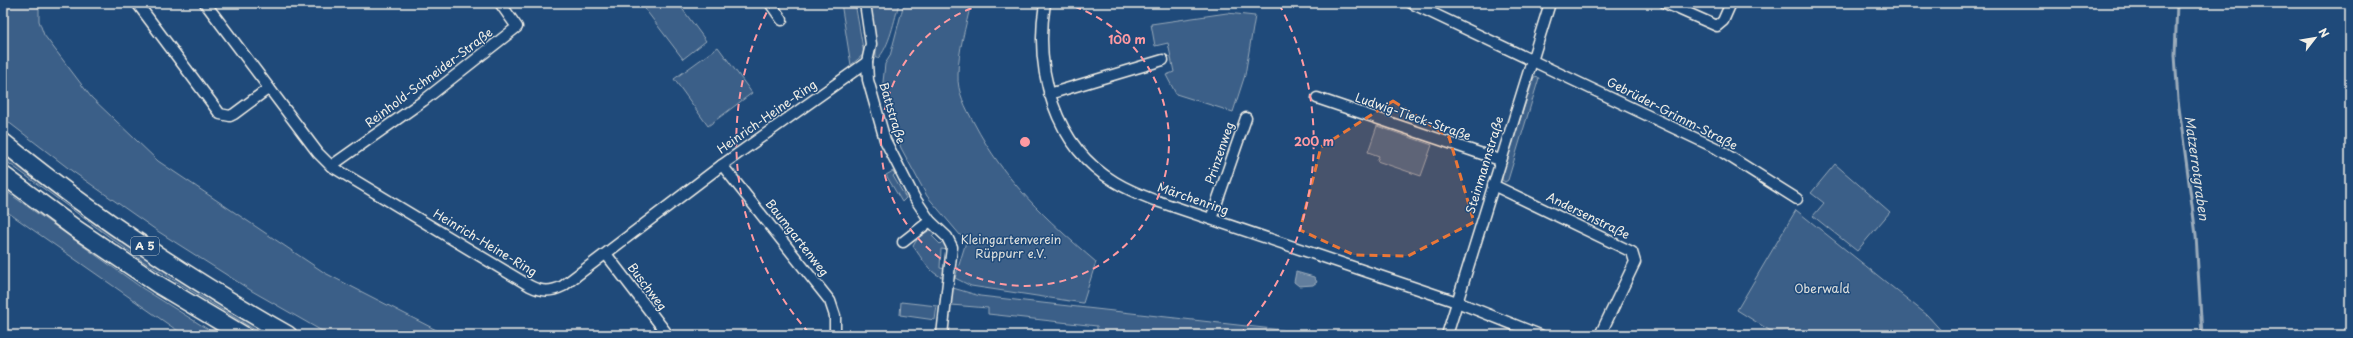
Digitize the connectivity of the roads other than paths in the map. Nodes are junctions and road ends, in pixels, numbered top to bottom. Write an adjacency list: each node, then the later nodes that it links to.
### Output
1 (137, 3): 15 (street)
2 (205, 3): 15 (street, Heinrich-Heine-Ring)
3 (500, 3): 22 (street, Reinhold-Schneider-Straße)
4 (770, 3): 11 (street)
5 (865, 3): 14 (street, Battstraße)
6 (1044, 3): 16 (street, Märchenring)
7 (1550, 3): 12 (street, Steinmannstraße)
8 (1664, 3): 9 (street)
9 (1731, 3)
10 (1417, 4): 12 (street, Gebrüder-Grimm-Straße)
11 (782, 20)
12 (1532, 59): 20 (street, Steinmannstraße); 25 (street, Gebrüder-Grimm-Straße)
13 (1163, 60): 16 (street)
14 (867, 62): 21 (street, Heinrich-Heine-Ring); 27 (street, Battstraße)
15 (269, 88): 22 (street, Heinrich-Heine-Ring)
16 (1049, 94): 26 (street, Märchenring)
17 (1317, 98): 20 (street, Ludwig-Tieck-Straße)
18 (1246, 118): 26 (street, Prinzenweg)
19 (5, 143): 32 (highway, A 5)
20 (1500, 160): 24 (street, Steinmannstraße)
21 (722, 165): 29 (street, Heinrich-Heine-Ring); 34 (street, Baumgartenweg)
22 (331, 166): 29 (street, Heinrich-Heine-Ring)
23 (3, 175): 31 (highway, A 5)
24 (1493, 185): 30 (street, Steinmannstraße); 38 (street, Andersenstraße)
25 (1798, 199)
26 (1211, 219): 30 (street, Märchenring)
27 (930, 221): 28 (street); 35 (street, Battstraße)
28 (903, 242)
29 (606, 254): 33 (street, Buschweg)
30 (1457, 302): 36 (street, Steinmannstraße); 37 (street)
31 (243, 335)
32 (288, 335)
33 (668, 335)
34 (835, 335)
35 (942, 335)
36 (1447, 335)
37 (1540, 335)
38 (1600, 335)

